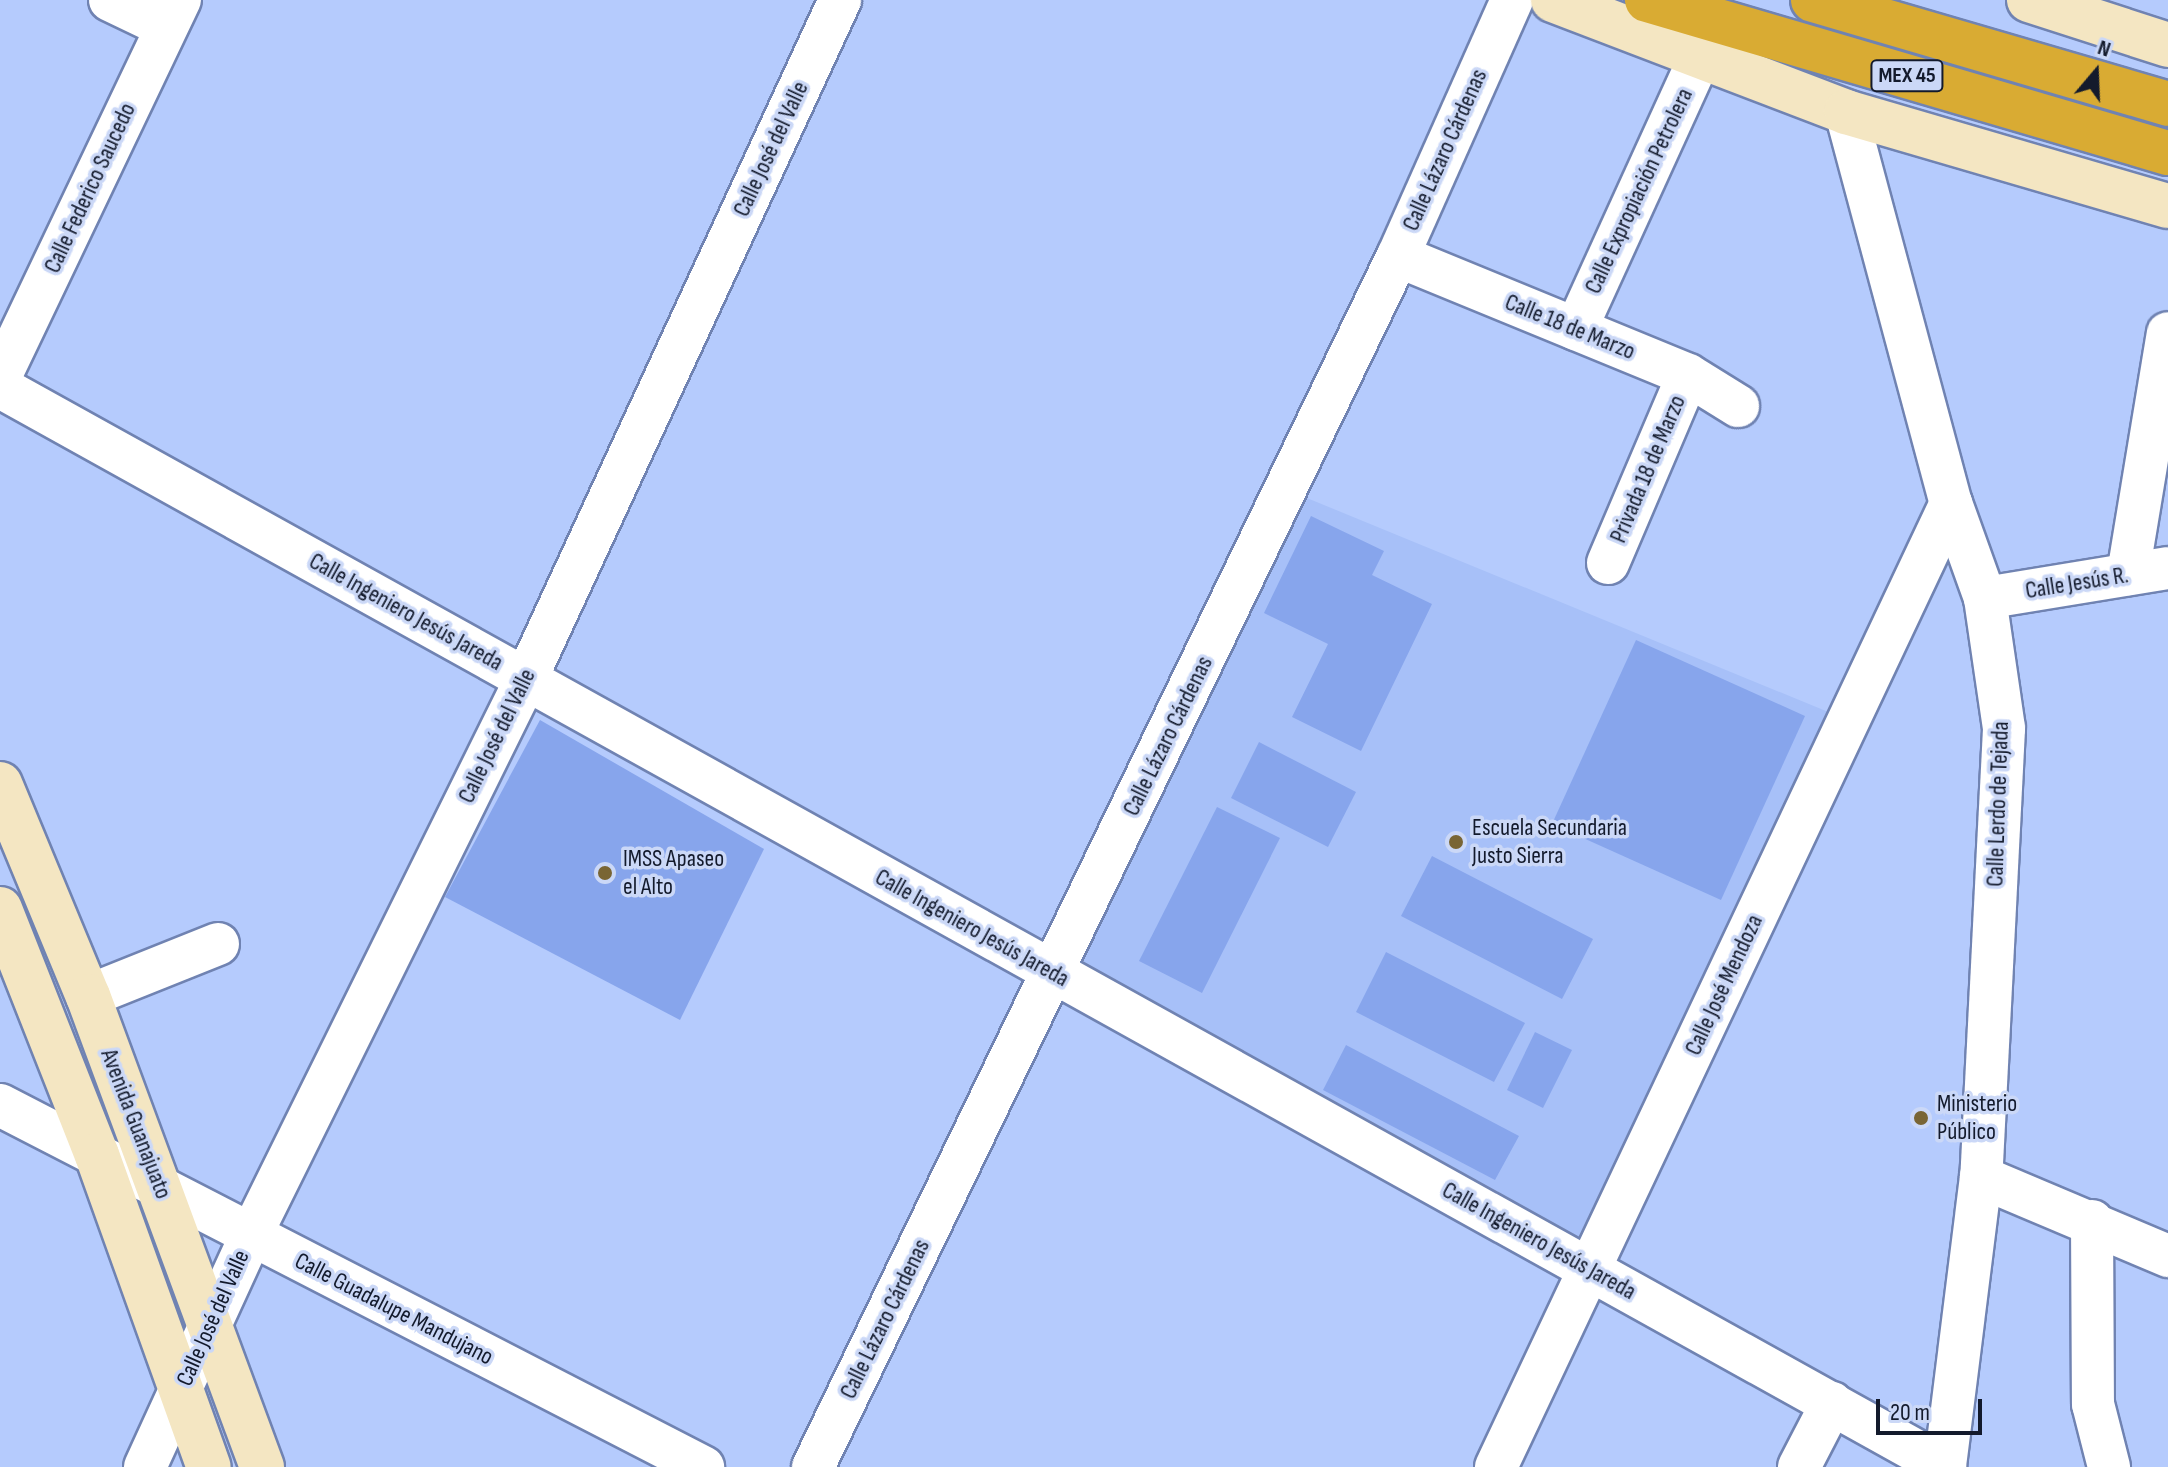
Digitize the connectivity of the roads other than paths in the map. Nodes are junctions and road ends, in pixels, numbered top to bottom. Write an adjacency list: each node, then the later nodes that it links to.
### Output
1 (110, 0): 8 (street)
2 (840, 0): 26 (street, Calle José del Valle)
3 (1512, 0): 15 (street, Calle Lázaro Cárdenas)
4 (1553, 0): 10 (street)
5 (1647, 0): 13 (highway, MEX 45)
6 (1813, 0): 11 (highway, MEX 45)
7 (2029, 0): 9 (street)
8 (173, 14): 19 (street, Calle Federico Saucedo)
9 (2168, 45)
10 (1702, 53): 12 (street); 16 (street, Calle Expropiación Petrolera)
11 (2168, 104)
12 (1846, 112): 14 (street); 22 (street, Calle Lerdo de Tejada)
13 (2168, 153)
14 (2168, 206)
15 (1398, 256): 16 (street, Calle 18 de Marzo); 30 (street, Calle Lázaro Cárdenas)
16 (1576, 329): 18 (street, Calle 18 de Marzo)
17 (2168, 333): 24 (street)
18 (1688, 375): 21 (street, Calle 18 de Marzo); 23 (street, Privada 18 de Marzo)
19 (0, 377)
20 (0, 387): 26 (street, Calle Ingeniero Jesús Jareda)
21 (1738, 406)
22 (1951, 503): 25 (street, Calle Lerdo de Tejada); 39 (street, Calle José Mendoza)
23 (1608, 563)
24 (2148, 571): 25 (street, Calle Jesús R.)
25 (1985, 598): 34 (street, Calle Lerdo de Tejada)
26 (526, 679): 30 (street, Calle Ingeniero Jesús Jareda); 37 (street, Calle José del Valle)
27 (0, 784): 31 (street, Avenida Guanajuato)
28 (0, 909): 33 (street, Avenida Guanajuato)
29 (218, 944): 31 (street)
30 (1054, 974): 39 (street, Calle Ingeniero Jesús Jareda); 47 (street, Calle Lázaro Cárdenas)
31 (88, 996): 35 (street, Avenida Guanajuato)
32 (0, 1105): 33 (street, Calle Guadalupe Mandujano)
33 (97, 1155): 35 (street, Calle Guadalupe Mandujano); 41 (street, Avenida Guanajuato)
34 (1981, 1177): 36 (street); 50 (street, Calle Lerdo de Tejada)
35 (160, 1185): 37 (street, Calle Guadalupe Mandujano); 40 (street, Avenida Guanajuato)
36 (2092, 1221): 38 (street); 51 (street)
37 (251, 1235): 40 (street, Calle José del Valle); 46 (street, Calle Guadalupe Mandujano)
38 (2168, 1256)
39 (1590, 1268): 42 (street, Calle Ingeniero Jesús Jareda); 48 (street, Calle José Mendoza)
40 (209, 1331): 41 (street, Calle José del Valle); 45 (street, Avenida Guanajuato)
41 (180, 1391): 43 (street, Calle José del Valle); 44 (street, Avenida Guanajuato)
42 (1832, 1403): 49 (street); 50 (street, Calle Ingeniero Jesús Jareda)
43 (145, 1467)
44 (209, 1467)
45 (262, 1467)
46 (703, 1467)
47 (813, 1467)
48 (1496, 1467)
49 (1799, 1467)
50 (1945, 1467)
51 (2109, 1467)

